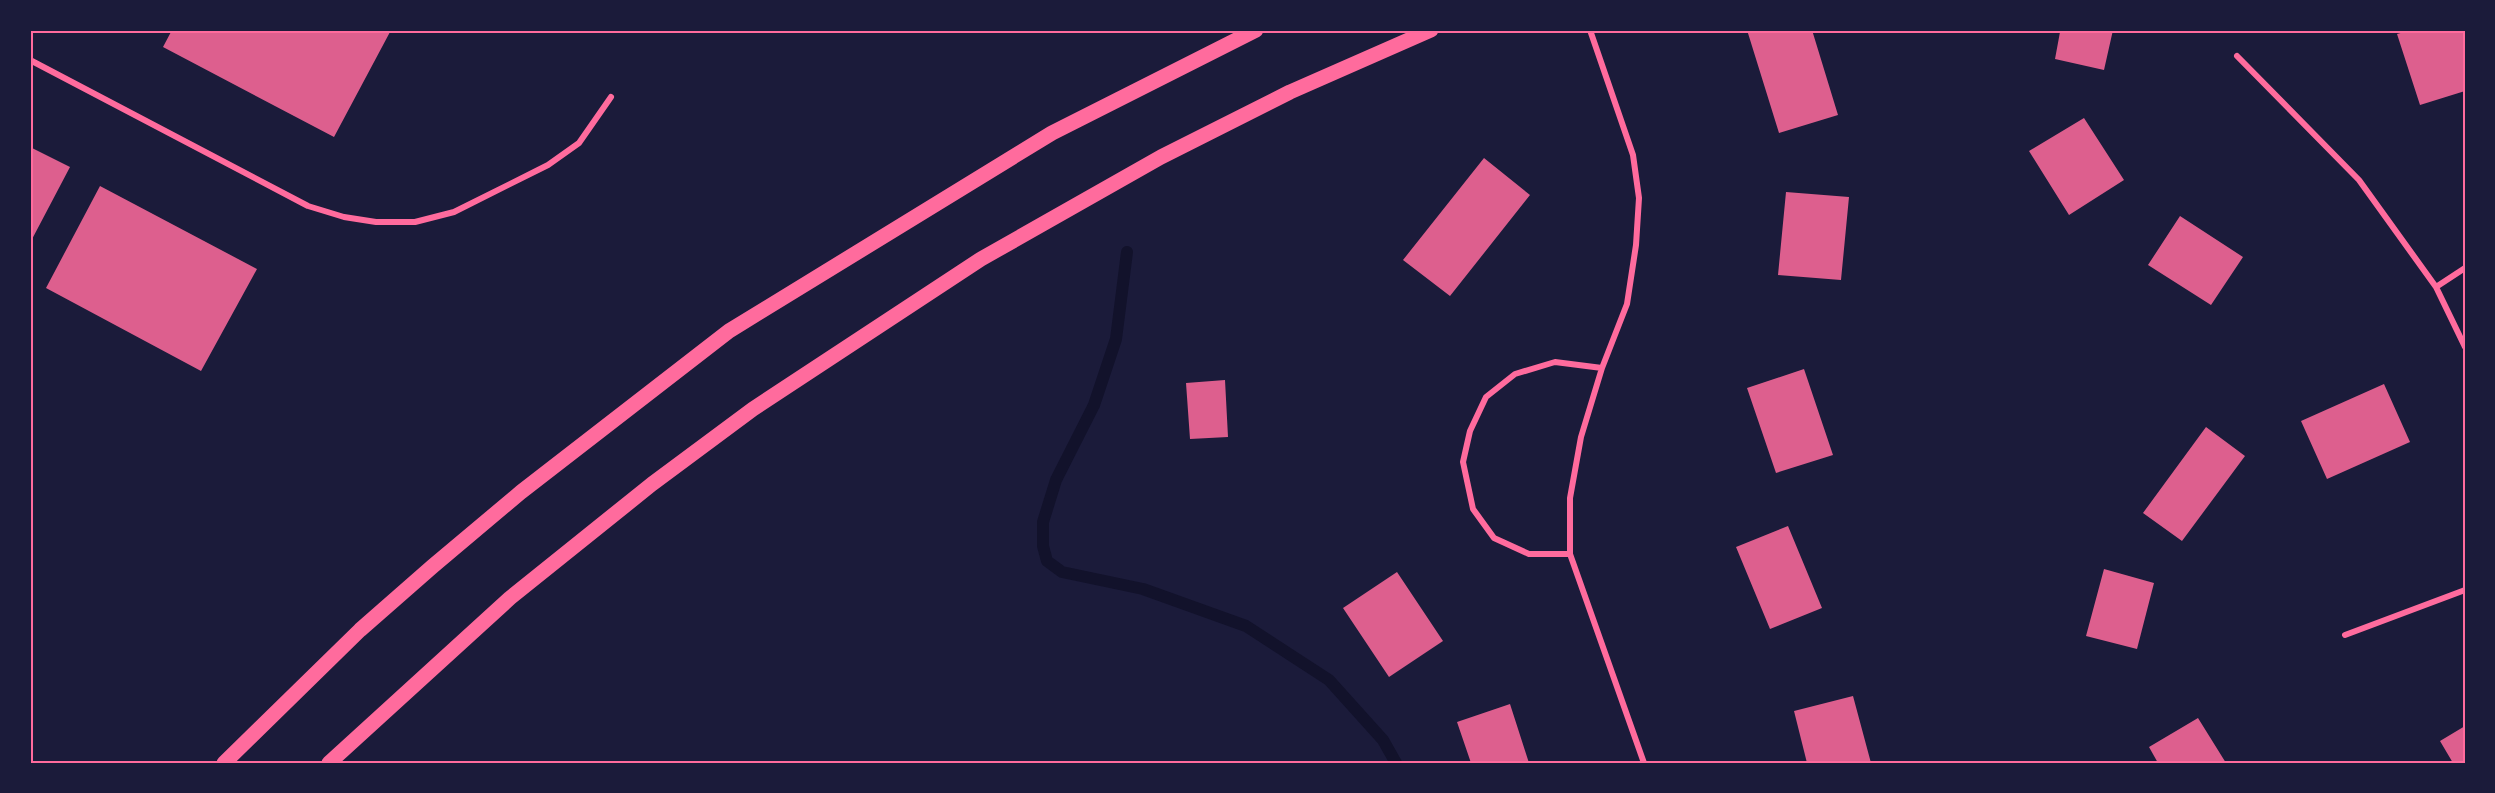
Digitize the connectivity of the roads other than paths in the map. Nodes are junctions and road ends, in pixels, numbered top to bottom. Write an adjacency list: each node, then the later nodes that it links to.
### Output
1 (1256, 30): 14 (main road)
2 (1431, 30): 15 (main road)
3 (1590, 30): 10 (street)
4 (2237, 57): 8 (street)
5 (30, 60): 6 (street)
6 (611, 97)
7 (2465, 268): 8 (street)
8 (2436, 287): 9 (street)
9 (2465, 347)
10 (1602, 369): 11 (street); 11 (street)
11 (1570, 554): 16 (street)
12 (2465, 590): 13 (street)
13 (2345, 635)
14 (224, 763)
15 (329, 763)
16 (1644, 763)

